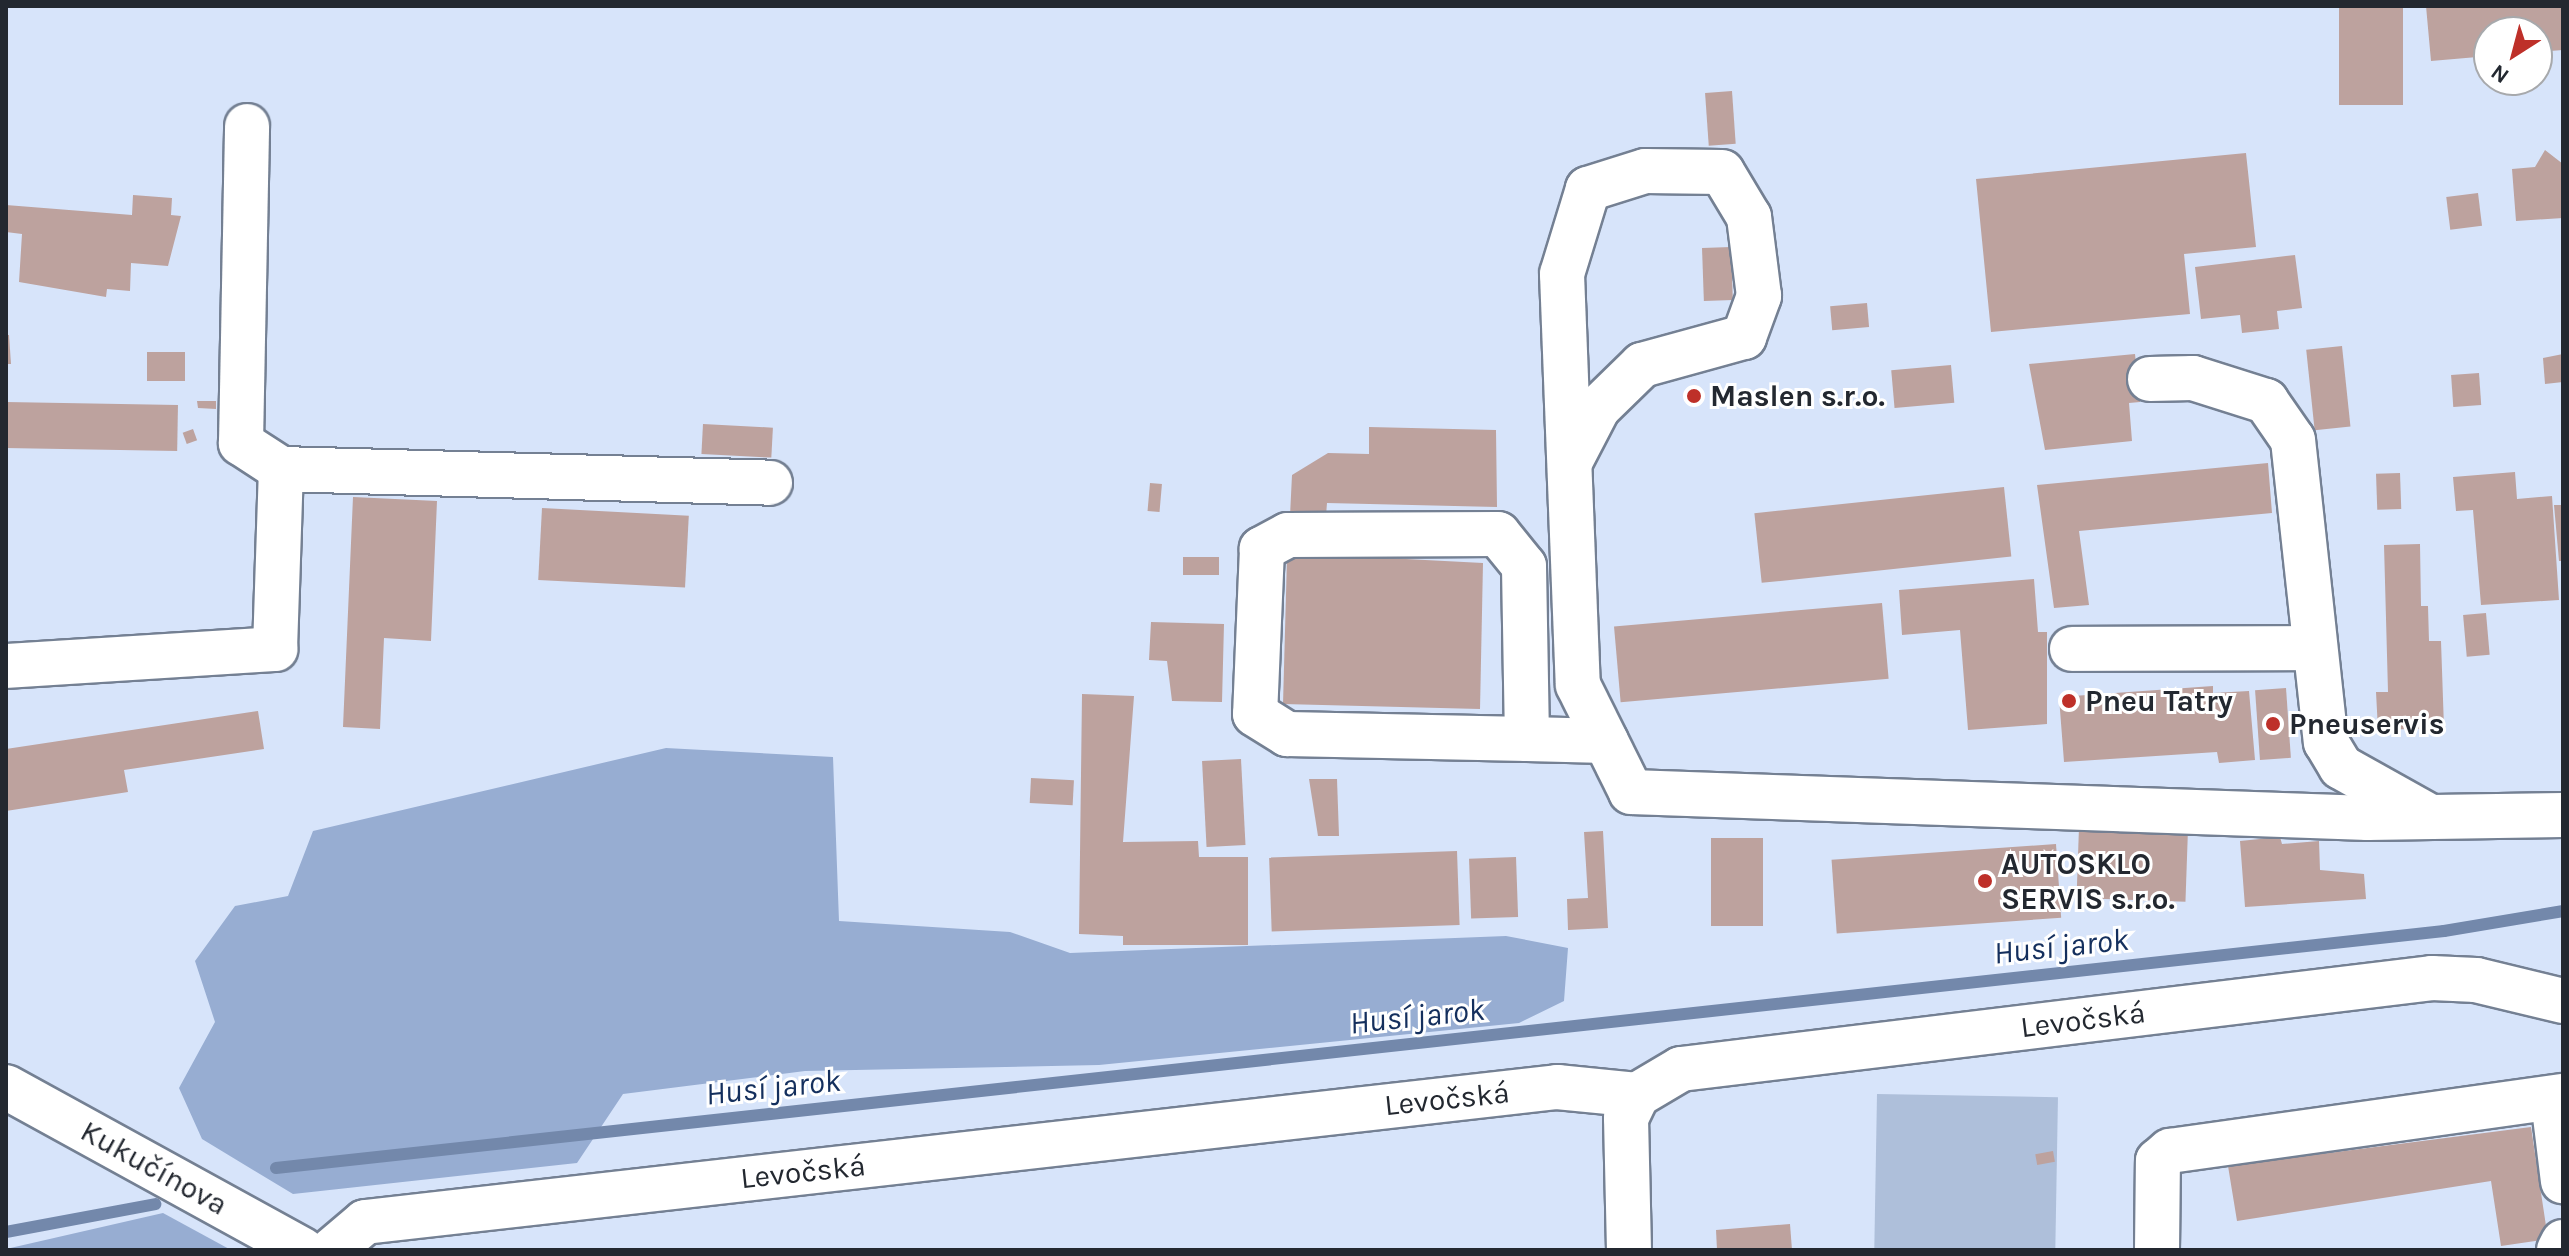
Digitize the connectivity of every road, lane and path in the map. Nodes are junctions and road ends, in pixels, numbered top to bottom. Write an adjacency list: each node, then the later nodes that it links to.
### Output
1 (247, 126): 4 (street)
2 (2150, 379): 6 (street)
3 (1570, 462): 3 (street); 10 (street)
4 (281, 469): 5 (street); 8 (street)
5 (770, 483)
6 (2315, 648): 7 (street); 12 (street)
7 (2072, 649)
8 (6, 666)
9 (1527, 739): 9 (street); 10 (street)
10 (1606, 741): 12 (street)
11 (2563, 815): 12 (street)
12 (2431, 817)
13 (2563, 1001): 15 (street, Levočská)
14 (6, 1087): 18 (street, Kukučínova)
15 (1637, 1095): 20 (street, Levočská); 21 (street)
16 (2558, 1098): 17 (street); 22 (street)
17 (2563, 1181)
18 (286, 1241)
19 (2563, 1242): 23 (street)
20 (332, 1250)
21 (1629, 1250)
22 (2157, 1250)
23 (2559, 1250)

